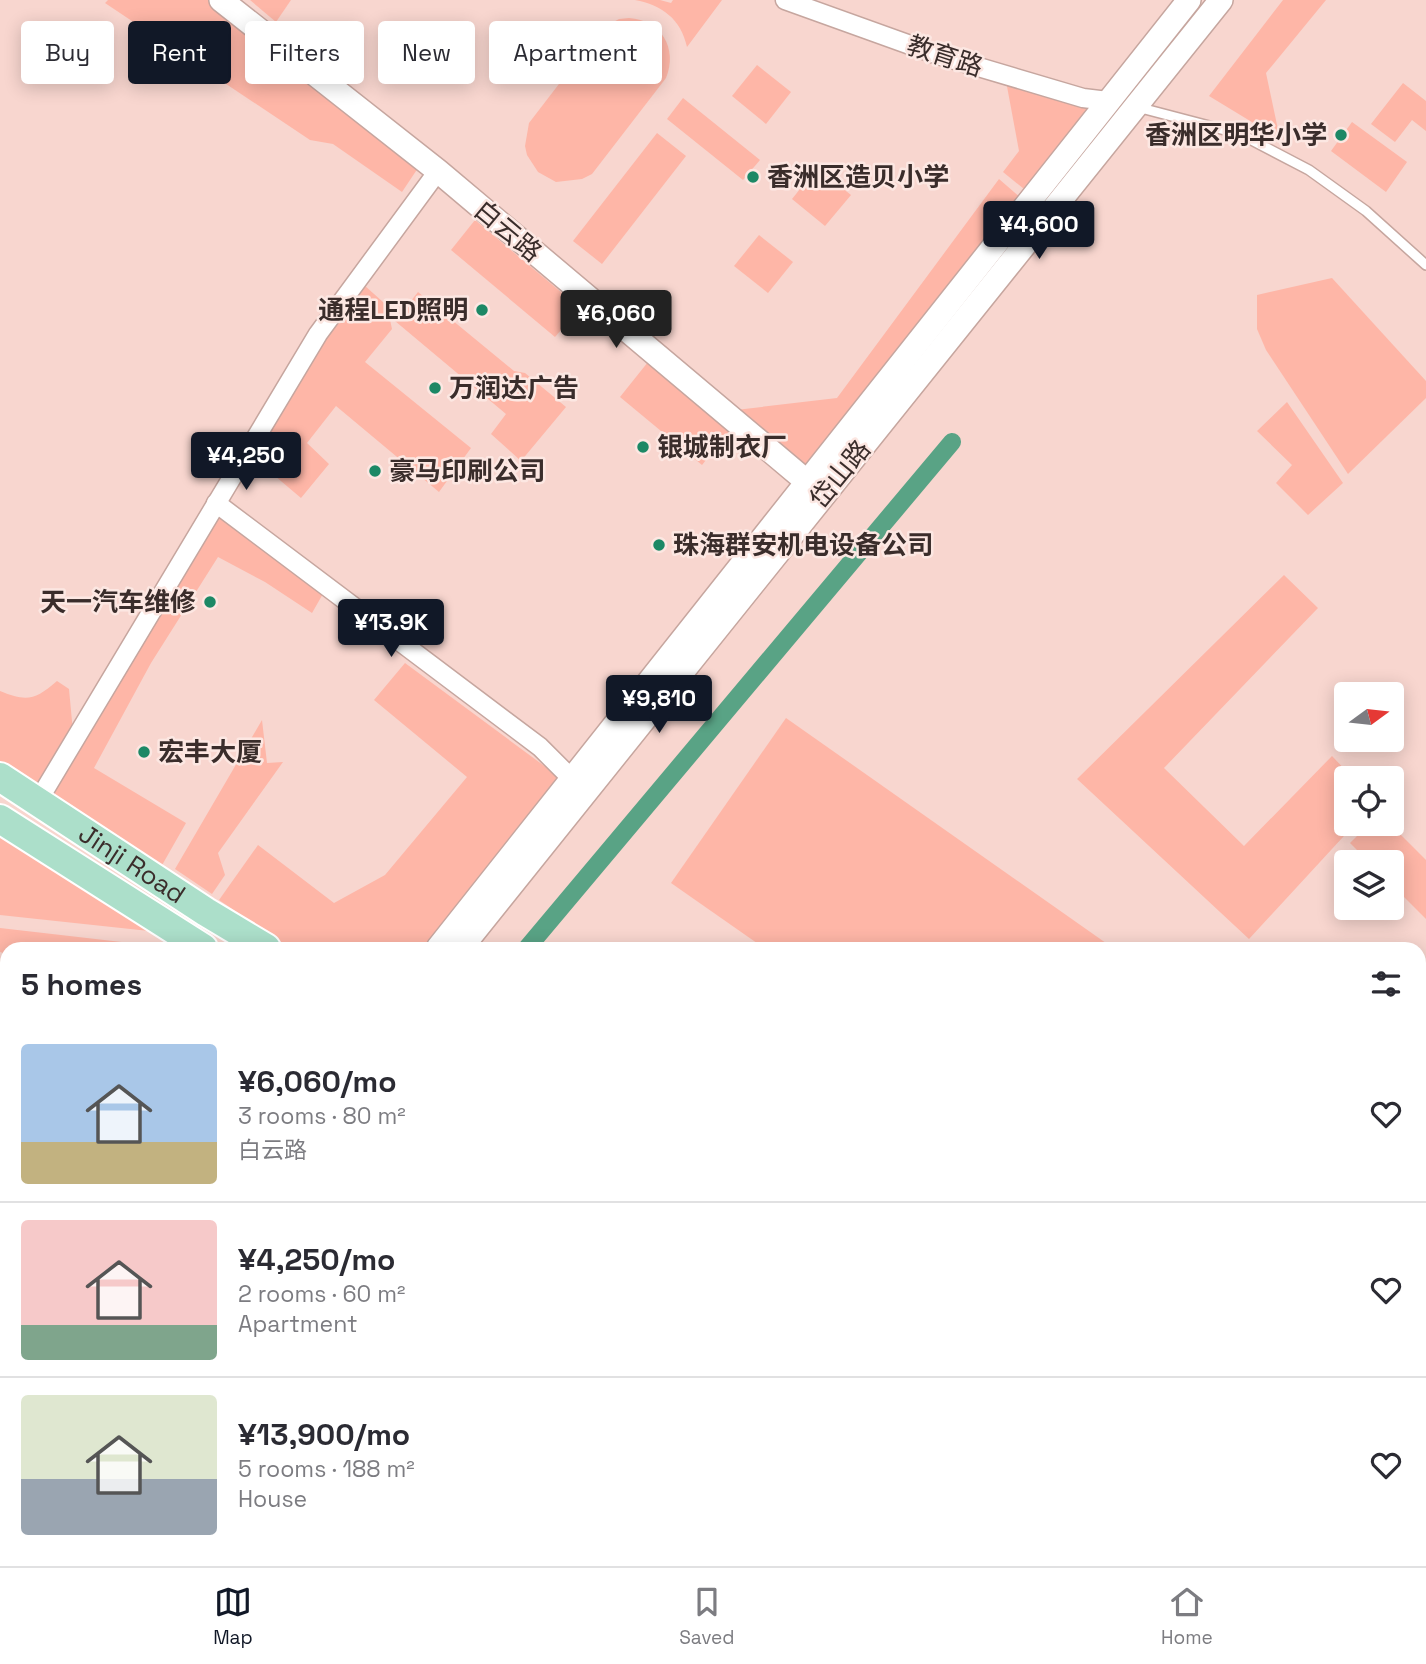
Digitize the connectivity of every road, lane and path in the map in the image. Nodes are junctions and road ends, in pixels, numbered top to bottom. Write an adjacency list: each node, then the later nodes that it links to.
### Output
1 (221, 0): 7 (street, 白云路)
2 (785, 0): 5 (street, 教育路)
3 (1189, 0): 5 (street, 岱山路)
4 (1221, 0): 6 (street, 岱山路)
5 (1108, 102): 9 (street, 岱山路)
6 (1135, 106): 8 (lane); 9 (street, 岱山路)
7 (438, 172): 9 (street, 白云路); 10 (street)
8 (1426, 265)
9 (815, 489): 12 (street, 岱山路)
10 (216, 503): 12 (street); 13 (street)
11 (0, 777): 13 (main road, Jinji Road)
12 (579, 786): 17 (street, 岱山路); 18 (street, 岱山路)
13 (38, 801): 16 (main road, Jinji Road)
14 (0, 819): 15 (main road, Jinji Road)
15 (194, 942)
16 (256, 942)
17 (443, 942)
18 (465, 942)

